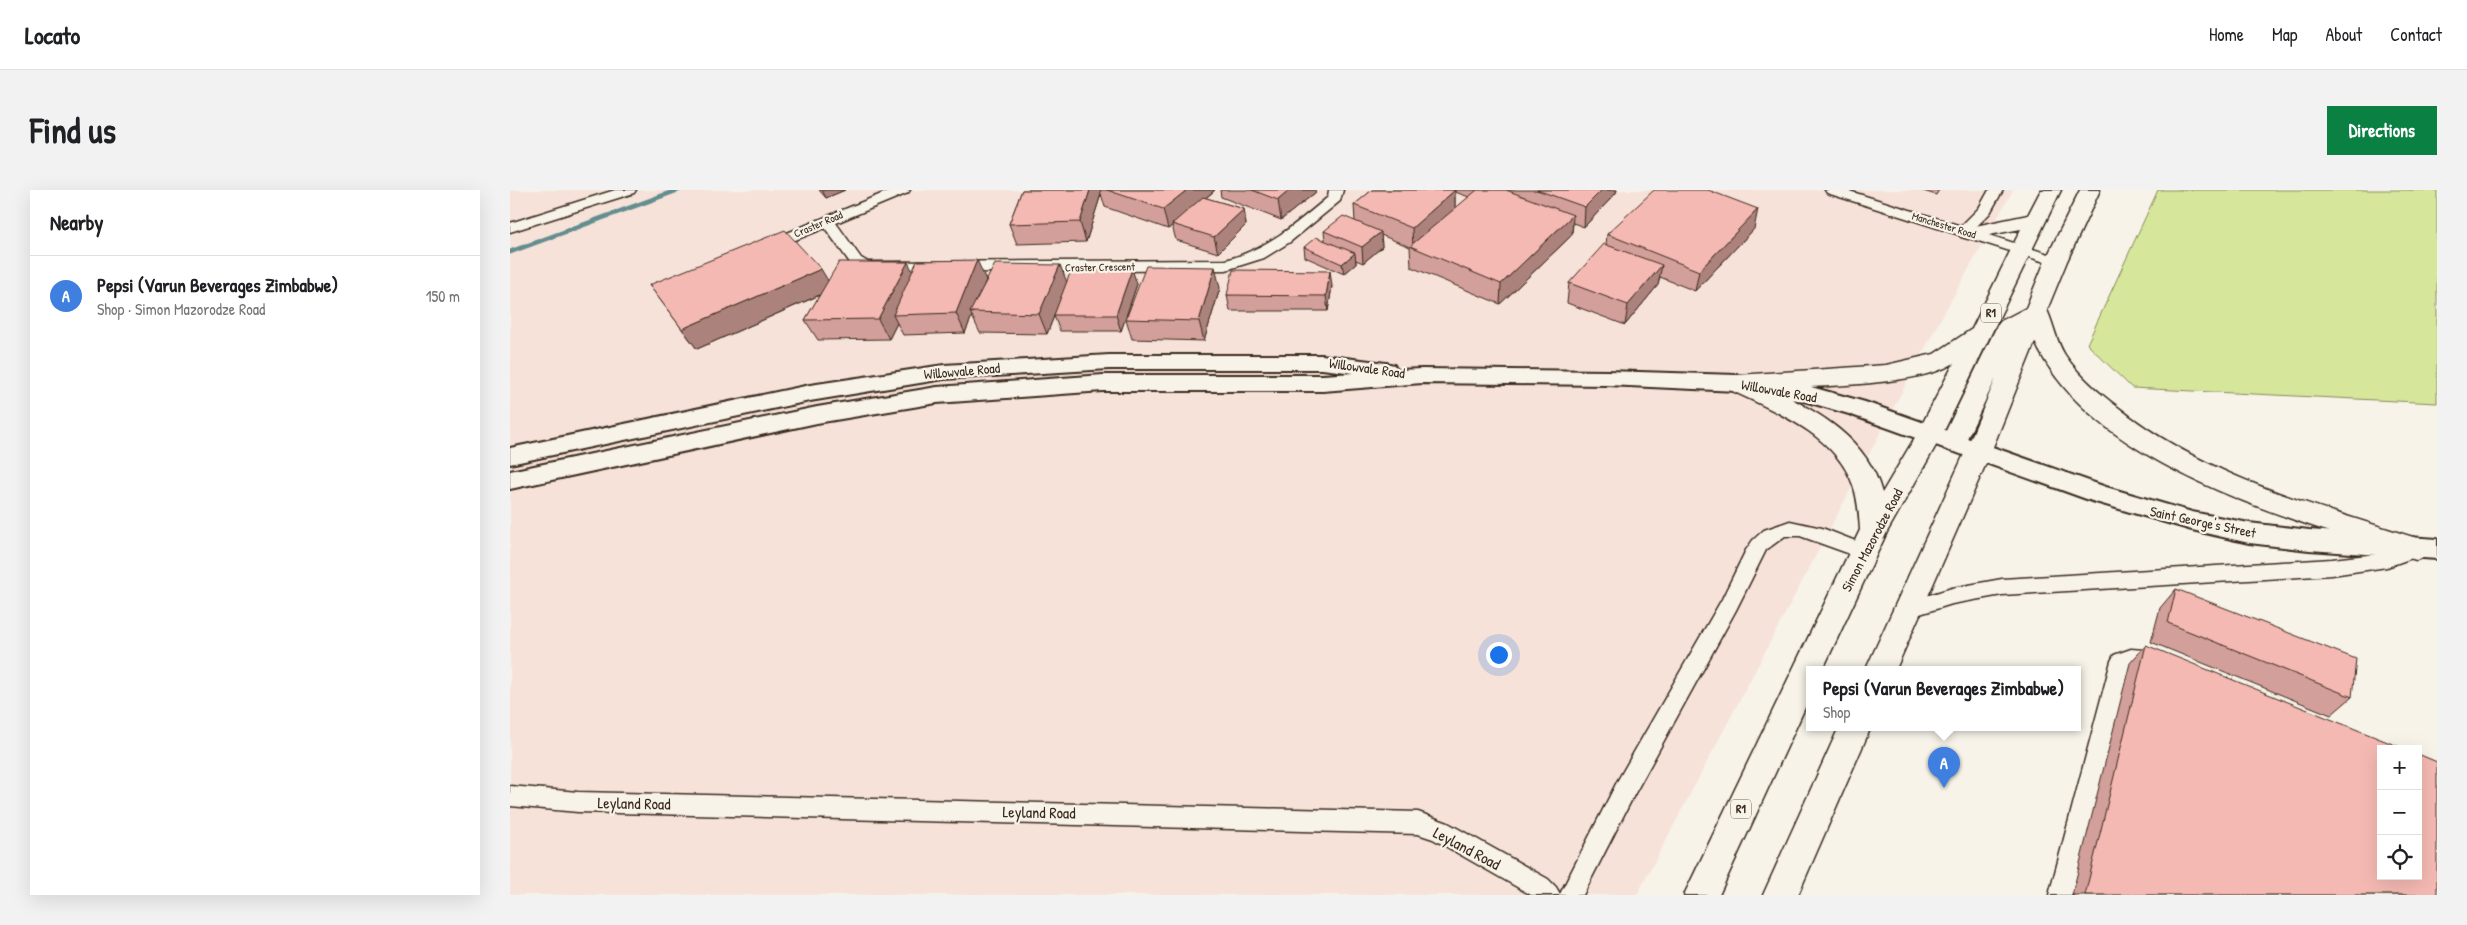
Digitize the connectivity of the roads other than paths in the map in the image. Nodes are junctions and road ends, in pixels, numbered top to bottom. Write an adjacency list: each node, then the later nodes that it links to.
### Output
1 (629, 190): 10 (street)
2 (903, 190): 8 (street, Craster Road)
3 (1336, 190): 8 (street, Craster Crescent)
4 (1832, 190): 11 (street, Manchester Road)
5 (1996, 190): 11 (street)
6 (2051, 190): 9 (highway, Simon Mazorodze Road / R1)
7 (2089, 193): 12 (highway); 14 (highway, Simon Mazorodze Road / R1)
8 (827, 220): 13 (street, Craster Road)
9 (2036, 220): 11 (highway); 12 (highway, Simon Mazorodze Road / R1)
10 (510, 228)
11 (1966, 232): 12 (street, Manchester Road)
12 (2021, 249): 14 (street, Manchester Road); 16 (highway, Simon Mazorodze Road / R1)
13 (757, 250)
14 (2056, 261): 15 (highway, Simon Mazorodze Road / R1)
15 (2037, 311): 19 (highway, Simon Mazorodze Road / R1); 23 (highway)
16 (1982, 332): 18 (highway); 19 (highway, Simon Mazorodze Road / R1)
17 (1422, 376): 18 (main road, Willowvale Road); 20 (main road, Willowvale Road); 21 (main road, Willowvale Road)
18 (1737, 383): 19 (main road, Willowvale Road); 22 (highway)
19 (1954, 443): 22 (highway, Simon Mazorodze Road / R1); 23 (main road, Saint George's Street); 24 (highway, Simon Mazorodze Road / R1)
20 (510, 456)
21 (510, 480)
22 (1869, 541): 25 (highway, Simon Mazorodze Road / R1); 32 (street)
23 (2427, 549): 24 (street)
24 (1908, 610): 26 (highway, Simon Mazorodze Road / R1)
25 (1810, 666)
26 (1882, 666)
27 (1806, 674): 33 (highway, Simon Mazorodze Road / R1)
28 (2180, 674): 35 (street)
29 (1853, 731): 34 (highway)
30 (510, 796): 31 (street, Leyland Road)
31 (1548, 895)
32 (1570, 895)
33 (1701, 895)
34 (1780, 895)
35 (2061, 895)

